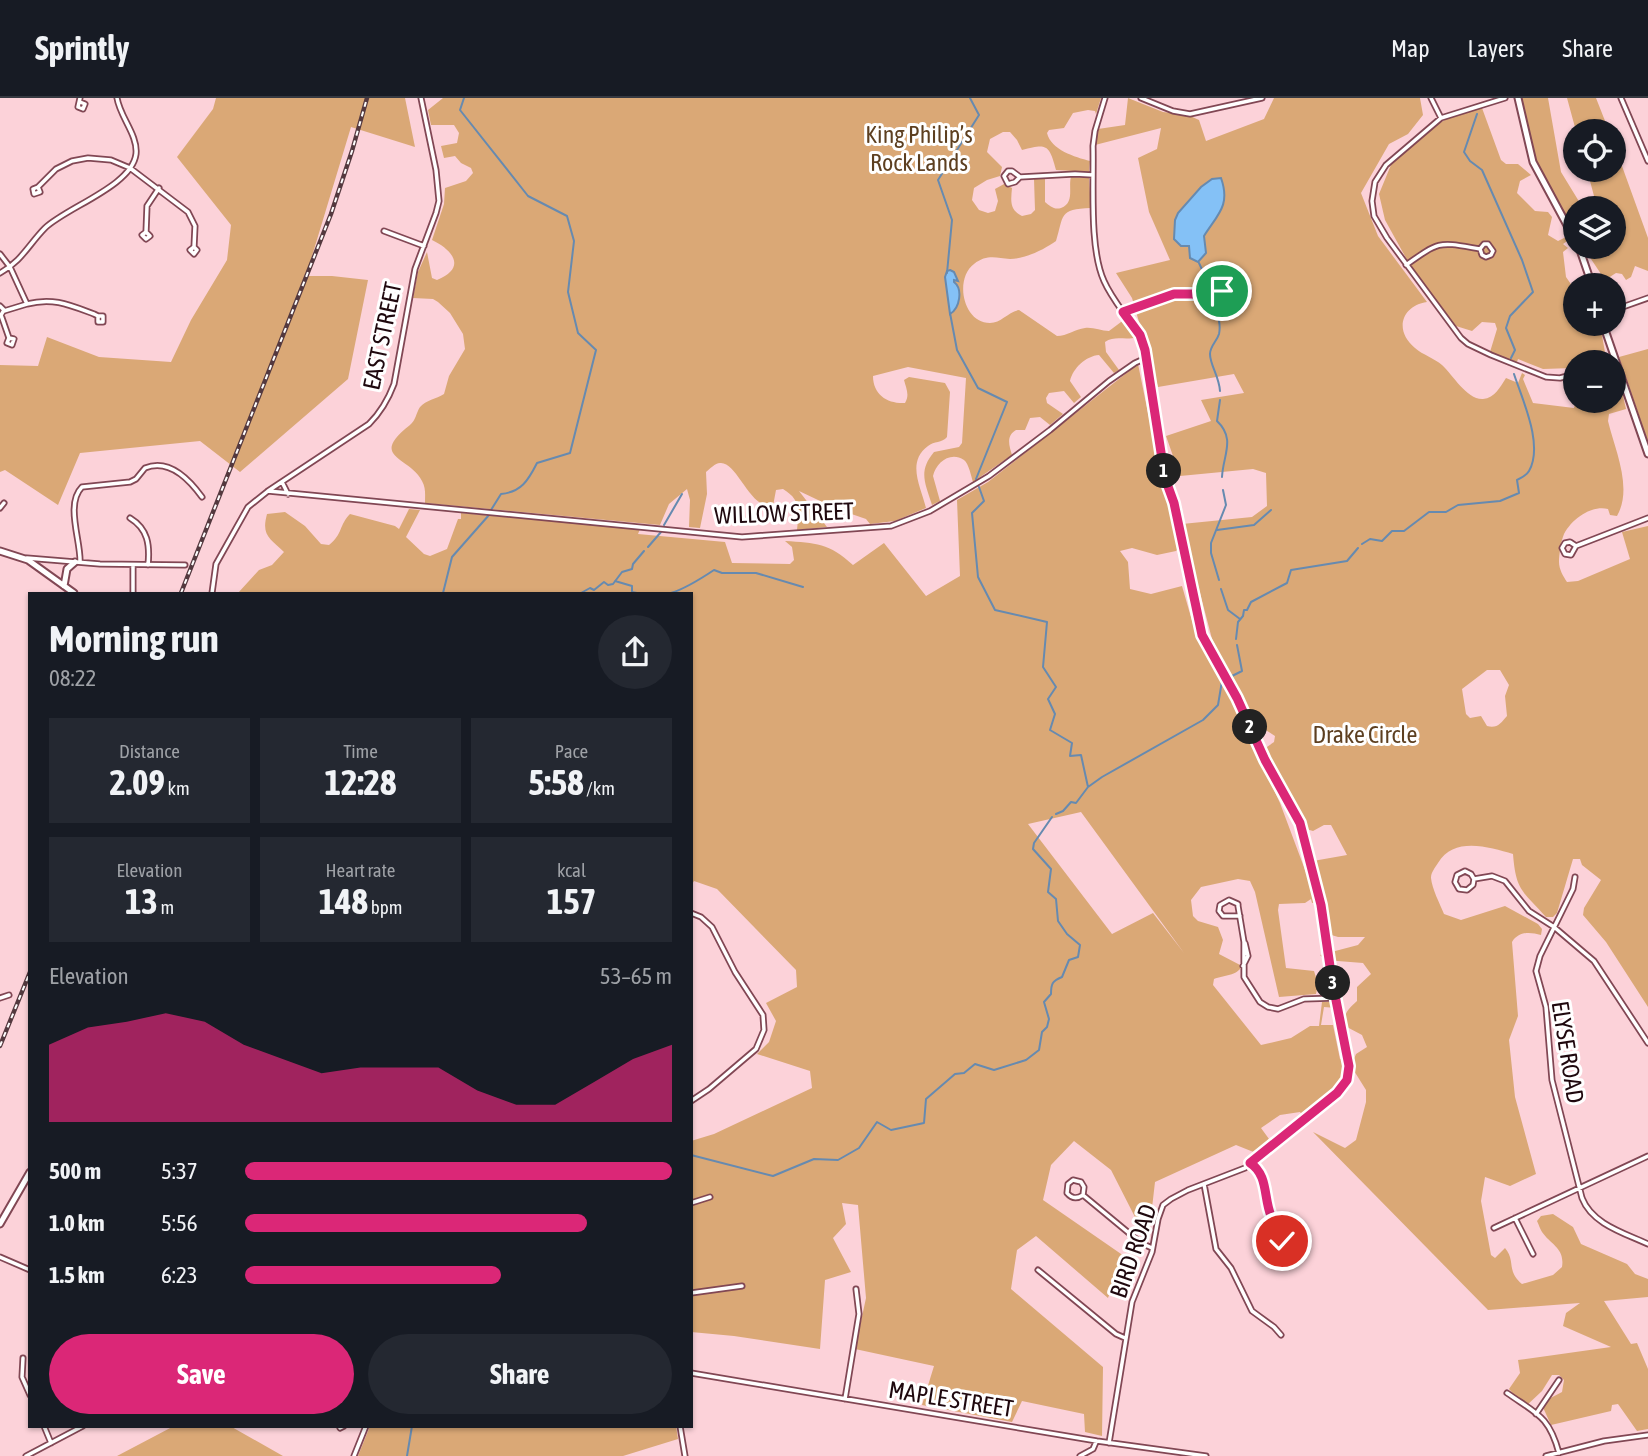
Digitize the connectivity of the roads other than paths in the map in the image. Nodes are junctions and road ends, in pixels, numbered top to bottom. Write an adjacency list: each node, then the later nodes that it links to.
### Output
1 (117, 98): 12 (street)
2 (421, 98): 20 (street, EAST STREET)
3 (1105, 98): 13 (street, BIRD ROAD)
4 (1141, 98): 5 (street)
5 (1262, 98)
6 (1431, 98): 10 (street)
7 (1505, 98): 10 (street)
8 (1518, 98): 17 (main road)
9 (1621, 98): 11 (street)
10 (1441, 118): 24 (street)
11 (1648, 161)
12 (130, 168): 15 (street); 16 (street); 25 (street)
13 (1094, 175): 14 (street); 32 (street, BIRD ROAD)
14 (1020, 177)
15 (38, 187)
16 (159, 188): 19 (street); 21 (street)
17 (1563, 218)
18 (384, 231): 20 (street)
19 (146, 232)
20 (424, 246): 40 (street, EAST STREET)
21 (194, 247)
22 (1480, 249): 24 (street)
23 (0, 254): 25 (street)
24 (1406, 265): 37 (street)
25 (10, 267): 26 (street); 29 (street)
26 (0, 273)
27 (1222, 294): 27 (street); 32 (street)
28 (1648, 298): 31 (street)
29 (27, 304): 33 (street); 34 (street)
30 (0, 306): 33 (street)
31 (1626, 306)
32 (1123, 312): 36 (street, BIRD ROAD)
33 (1, 313): 35 (street)
34 (98, 316)
35 (9, 338)
36 (1146, 358): 42 (street, WILLOW STREET); 66 (street, BIRD ROAD)
37 (1563, 377)
38 (1626, 394): 39 (main road)
39 (1648, 454)
40 (282, 482): 41 (street, EAST STREET); 42 (street)
41 (268, 491): 42 (street, WILLOW STREET); 58 (street, EAST STREET)
42 (288, 494)
43 (202, 497): 51 (street)
44 (4, 503): 45 (street)
45 (0, 508)
46 (130, 518): 53 (street)
47 (1648, 518): 48 (street)
48 (1576, 546)
49 (0, 551): 50 (main road)
50 (21, 557): 51 (street); 55 (main road)
51 (78, 562): 52 (street); 55 (main road)
52 (133, 565): 53 (street); 57 (street)
53 (148, 565): 54 (street)
54 (185, 565)
55 (64, 586): 56 (main road)
56 (73, 592)
57 (133, 592)
58 (212, 592)
59 (1575, 877): 63 (street, ELYSE ROAD)
60 (1474, 879): 60 (street); 63 (street)
61 (693, 915): 68 (street)
62 (1240, 916): 62 (street); 66 (street)
63 (1554, 927): 67 (street); 73 (street, ELYSE ROAD)
64 (9, 995): 65 (street)
65 (0, 998)
66 (1336, 998): 70 (street, BIRD ROAD)
67 (1648, 1043)
68 (693, 1100)
69 (1648, 1156): 73 (street)
70 (1250, 1163): 72 (street, BIRD ROAD); 80 (street)
71 (28, 1179): 78 (main road)
72 (1204, 1183): 82 (street, BIRD ROAD); 90 (street)
73 (1580, 1188): 77 (street); 81 (street, ELYSE ROAD)
74 (1083, 1195): 74 (street); 82 (street)
75 (710, 1197): 76 (street)
76 (693, 1202)
77 (1515, 1218): 79 (street); 83 (street)
78 (0, 1224)
79 (1494, 1228)
80 (1285, 1231): 80 (street)
81 (1648, 1244)
82 (1153, 1248): 91 (street, BIRD ROAD)
83 (1533, 1254)
84 (0, 1256): 85 (street)
85 (28, 1269)
86 (1038, 1270): 91 (street)
87 (741, 1286): 89 (street)
88 (856, 1289): 97 (street)
89 (693, 1293)
90 (1280, 1335)
91 (1125, 1338): 106 (street, BIRD ROAD)
92 (23, 1358): 95 (street)
93 (693, 1373): 97 (street, MAPLE STREET)
94 (1559, 1380): 98 (street)
95 (28, 1390)
96 (1507, 1394): 98 (street)
97 (845, 1399): 104 (street, MAPLE STREET)
98 (1536, 1414): 108 (street)
99 (45, 1428): 105 (street)
100 (79, 1428): 105 (street)
101 (365, 1428): 110 (street)
102 (680, 1428): 111 (street)
103 (1648, 1435): 107 (street)
104 (1097, 1441): 106 (street, MAPLE STREET); 112 (street)
105 (51, 1443): 109 (street)
106 (1109, 1443): 113 (street, MAPLE STREET)
107 (1575, 1448): 108 (street); 115 (street)
108 (1559, 1453): 114 (street)
109 (26, 1456)
110 (354, 1456)
111 (685, 1456)
112 (1080, 1456)
113 (1206, 1456)
114 (1546, 1456)
115 (1577, 1456)

